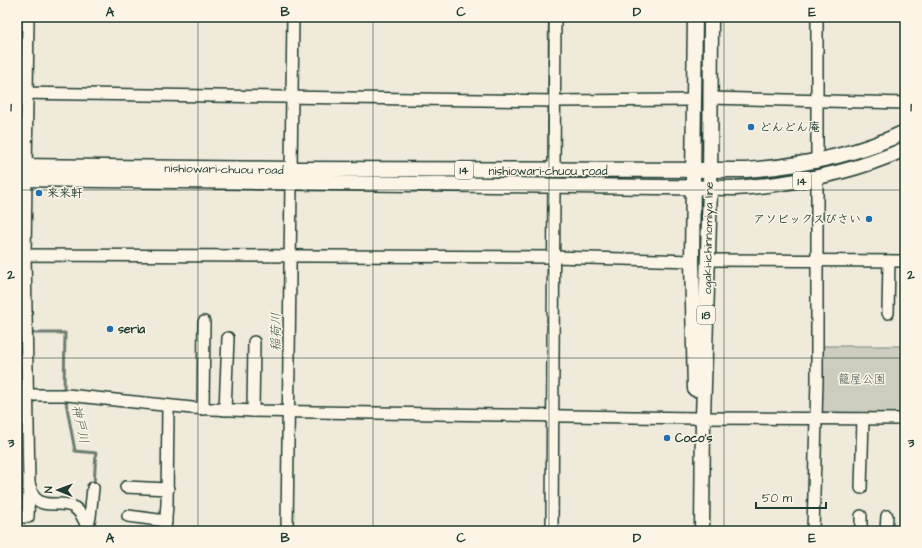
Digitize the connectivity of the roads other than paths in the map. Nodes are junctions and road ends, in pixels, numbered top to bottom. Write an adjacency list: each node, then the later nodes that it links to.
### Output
1 (28, 17): 7 (street)
2 (293, 17): 8 (street)
3 (555, 17): 12 (street)
4 (695, 17): 10 (main road, ogaki-ichinnomiya line / 18)
5 (711, 17): 9 (main road, ogaki-ichinnomiya line / 18)
6 (817, 17): 11 (street)
7 (22, 93): 8 (street); 20 (street)
8 (292, 98): 12 (street); 21 (street)
9 (710, 98): 11 (street); 19 (main road, ogaki-ichinnomiya line / 18)
10 (694, 100): 12 (street); 17 (main road, ogaki-ichinnomiya line / 18)
11 (817, 100): 13 (street); 16 (street)
12 (555, 101): 18 (street)
13 (905, 102)
14 (905, 132): 16 (main road, nishiowari-chuou road / 14)
15 (905, 149): 22 (main road, nishiowari-chuou road / 14)
16 (817, 162): 19 (main road, nishiowari-chuou road / 14)
17 (694, 170): 18 (main road, nishiowari-chuou road / 14); 19 (main road, nishiowari-chuou road / 14); 24 (main road, ogaki-ichinnomiya line / 18)
18 (554, 171): 21 (main road, nishiowari-chuou road / 14)
19 (710, 171): 25 (main road, ogaki-ichinnomiya line / 18)
20 (22, 173): 21 (main road, nishiowari-chuou road / 14); 26 (street)
21 (291, 176): 23 (main road, nishiowari-chuou road / 14); 27 (street)
22 (817, 178): 25 (main road, nishiowari-chuou road / 14); 31 (street)
23 (554, 185): 24 (main road, nishiowari-chuou road / 14); 28 (street)
24 (694, 188): 25 (main road, nishiowari-chuou road / 14); 29 (main road, ogaki-ichinnomiya line / 18)
25 (710, 188): 30 (main road, ogaki-ichinnomiya line / 18)
26 (21, 255): 27 (street); 38 (street)
27 (290, 255): 28 (street); 43 (street)
28 (554, 258): 29 (street); 44 (street)
29 (692, 260): 45 (main road, ogaki-ichinnomiya line / 18)
30 (708, 260): 31 (street); 45 (main road, ogaki-ichinnomiya line / 18)
31 (816, 260): 32 (street); 46 (street)
32 (888, 261): 33 (street); 34 (street)
33 (905, 261)
34 (888, 313)
35 (204, 322): 40 (street)
36 (228, 338): 41 (street)
37 (254, 342): 42 (street)
38 (22, 395): 39 (street); 49 (street)
39 (168, 406): 40 (street); 55 (street)
40 (203, 408): 41 (street)
41 (225, 410): 42 (street)
42 (253, 410): 43 (street)
43 (289, 410): 44 (street); 62 (street)
44 (553, 415): 45 (street); 63 (street)
45 (699, 418): 46 (street); 64 (main road, ogaki-ichinnomiya line / 18); 65 (main road, ogaki-ichinnomiya line / 18)
46 (815, 418): 47 (street); 66 (street)
47 (863, 419): 48 (street); 54 (street)
48 (905, 419)
49 (28, 455): 50 (street); 51 (street)
50 (17, 456)
51 (29, 484): 59 (street); 61 (street)
52 (126, 487): 55 (street)
53 (93, 488): 61 (street)
54 (861, 488)
55 (168, 489): 60 (street)
56 (128, 516): 60 (street)
57 (861, 516): 67 (street)
58 (887, 516): 68 (street)
59 (17, 517)
60 (165, 526)
61 (87, 529)
62 (287, 531)
63 (552, 531)
64 (694, 531)
65 (702, 531)
66 (813, 531)
67 (861, 531)
68 (886, 531)

